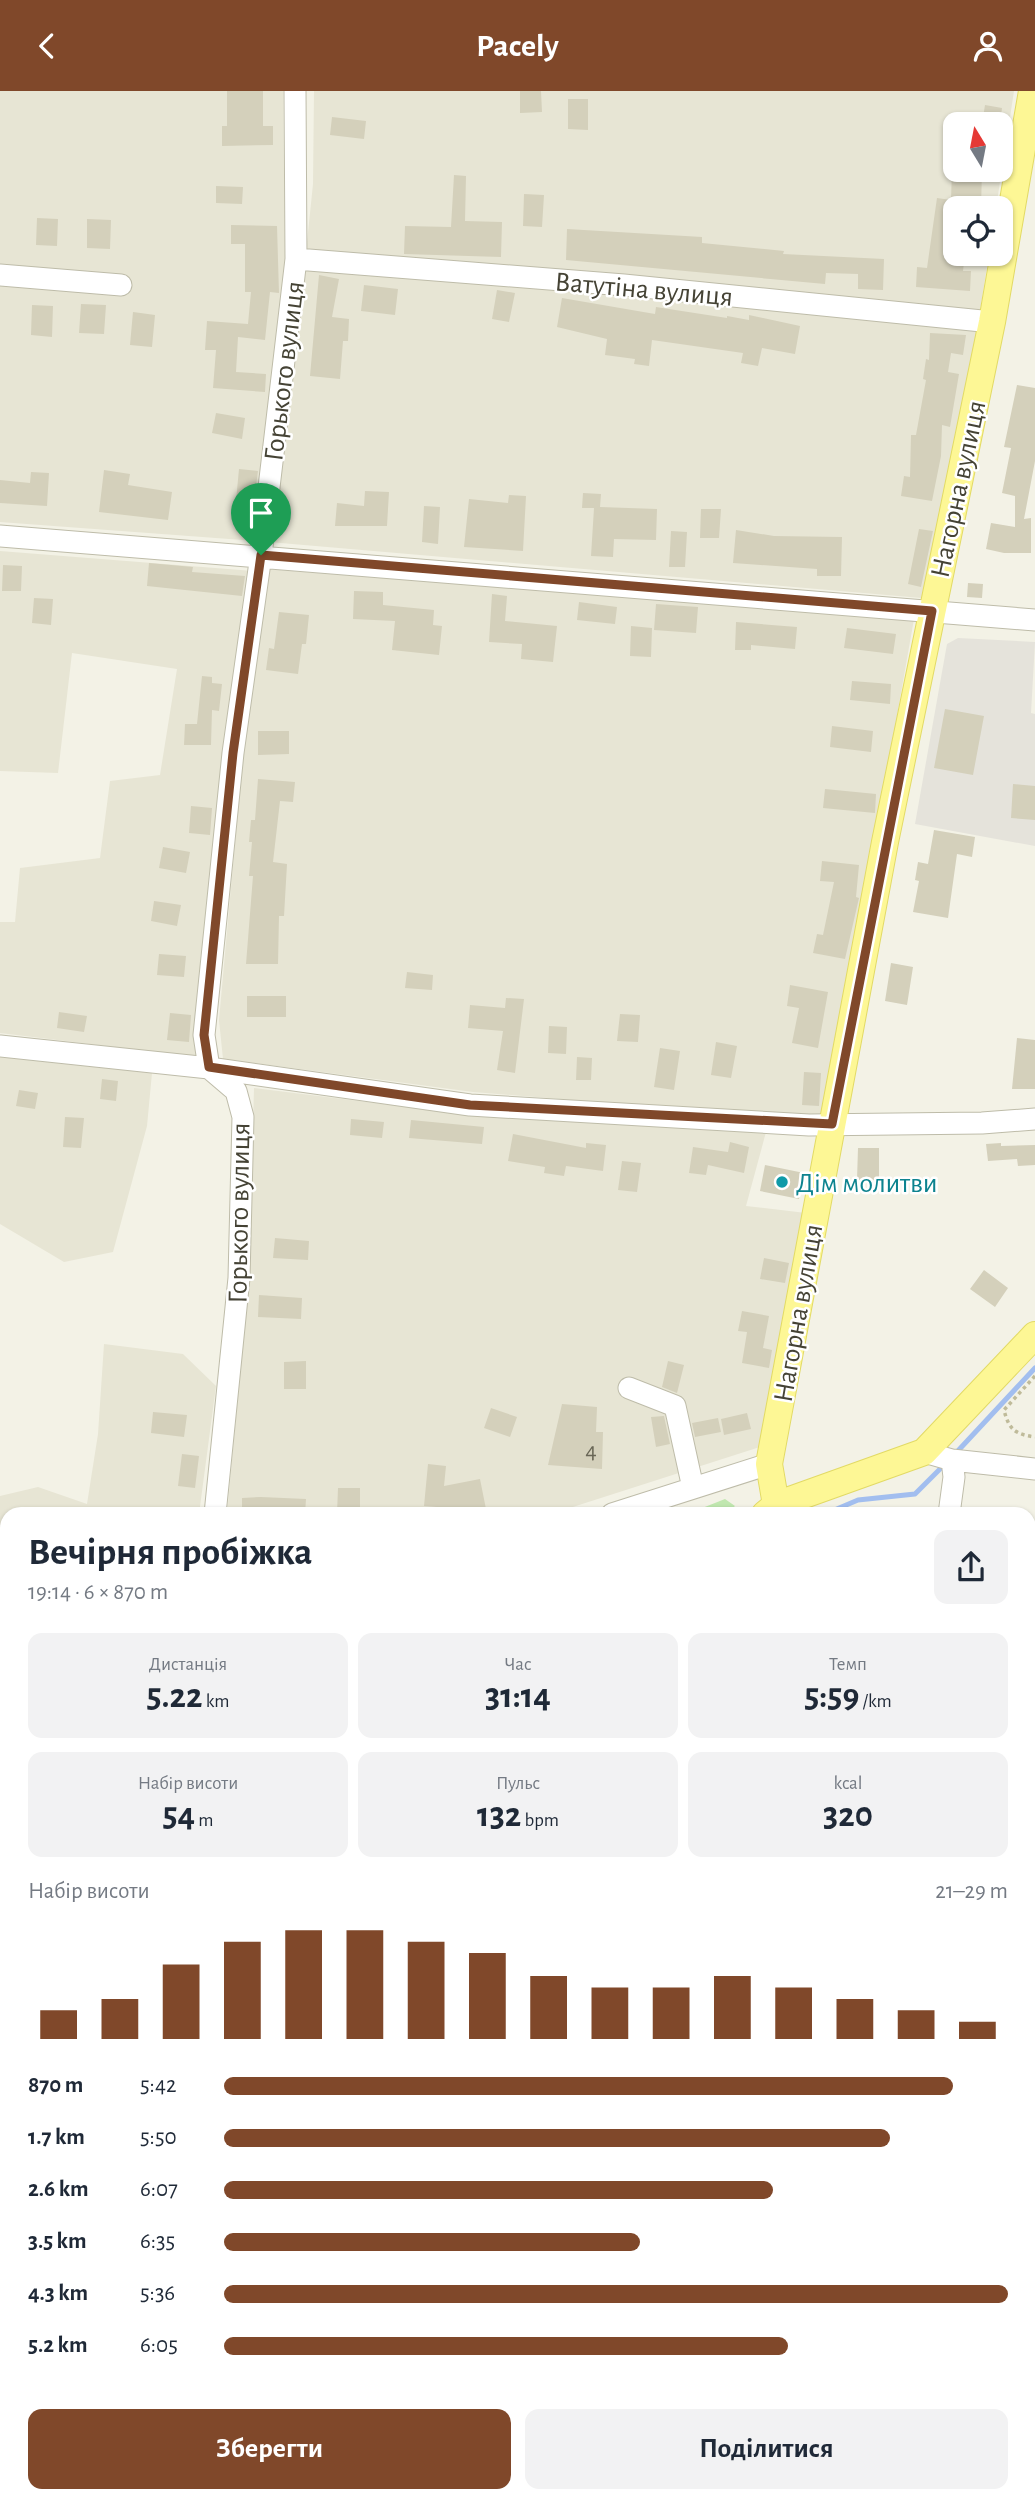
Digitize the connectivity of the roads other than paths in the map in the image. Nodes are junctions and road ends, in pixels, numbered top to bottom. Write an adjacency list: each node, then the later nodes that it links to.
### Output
1 (295, 91): 3 (street, Горького вулиця)
2 (1032, 91): 6 (main road, Нагорна вулиця)
3 (296, 259): 6 (street, Ватутіна вулиця); 8 (street, Горького вулиця)
4 (0, 275): 5 (street)
5 (121, 285)
6 (992, 322): 9 (main road, Нагорна вулиця)
7 (0, 536): 8 (street)
8 (261, 555): 9 (street); 12 (street, Горького вулиця)
9 (932, 611): 10 (street); 14 (main road, Нагорна вулиця)
10 (1035, 620)
11 (0, 1046): 12 (street)
12 (209, 1067): 14 (street); 22 (street, Горького вулиця)
13 (1035, 1119): 14 (street)
14 (832, 1124): 19 (main road, Нагорна вулиця)
15 (1035, 1335): 17 (main road)
16 (629, 1388): 21 (street)
17 (924, 1452): 18 (street); 25 (main road)
18 (952, 1460): 20 (street); 26 (street)
19 (769, 1464): 21 (street); 24 (main road, Нагорна вулиця)
20 (1035, 1469)
21 (693, 1488): 23 (street)
22 (216, 1507)
23 (634, 1507)
24 (771, 1507)
25 (776, 1507)
26 (950, 1507)

